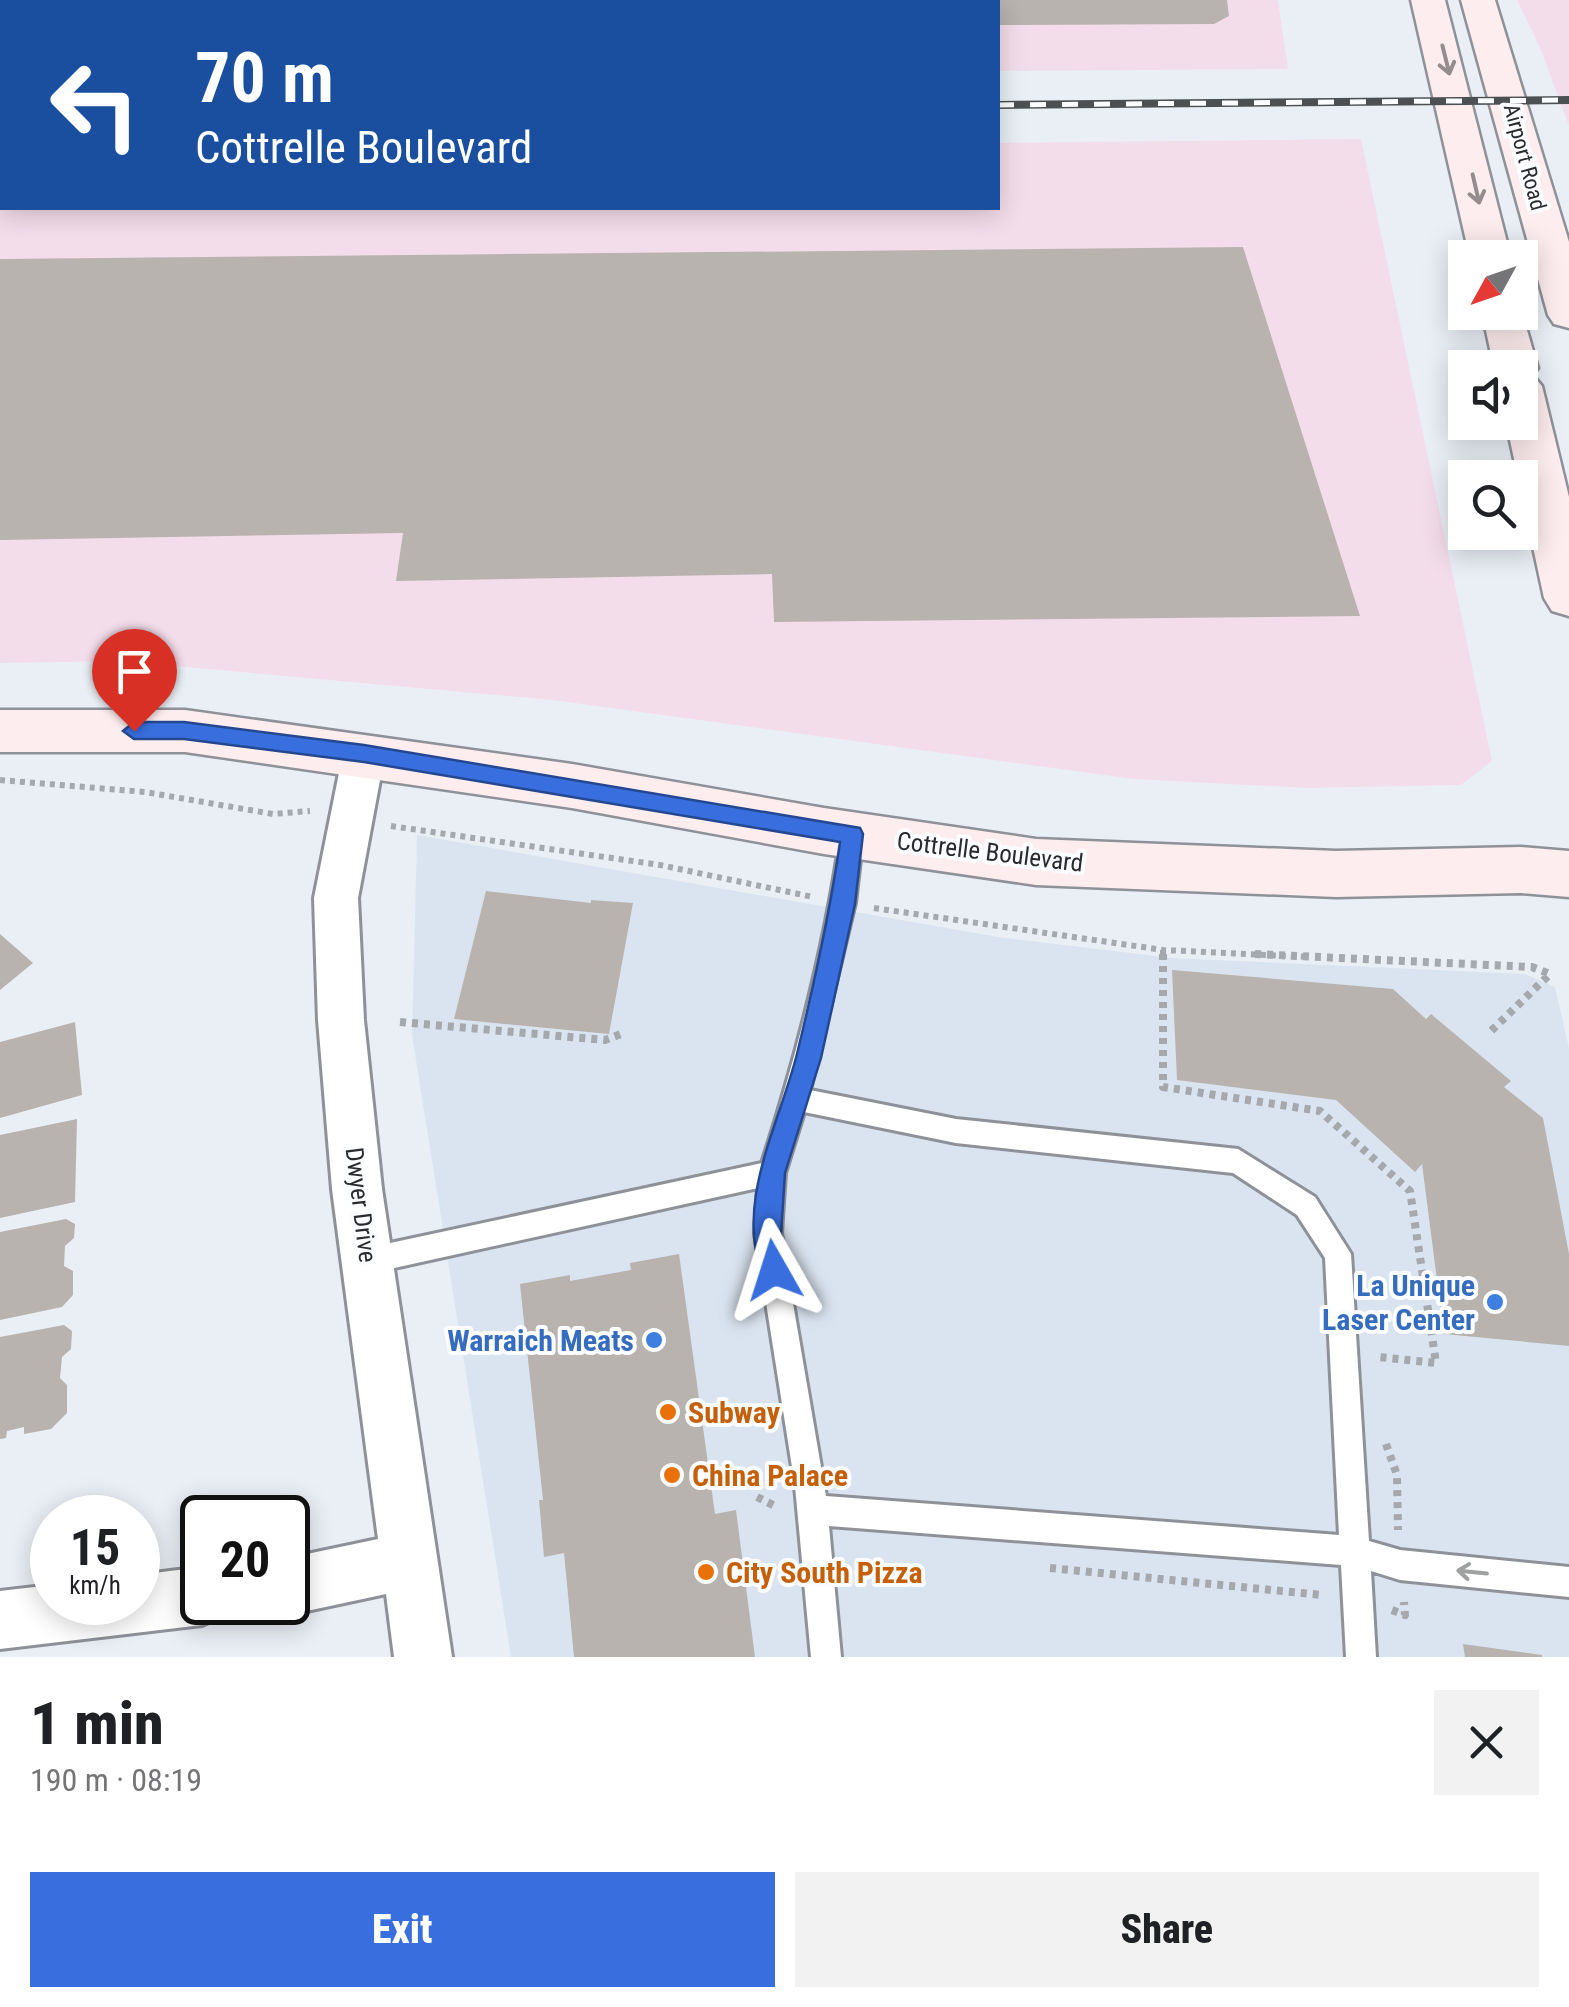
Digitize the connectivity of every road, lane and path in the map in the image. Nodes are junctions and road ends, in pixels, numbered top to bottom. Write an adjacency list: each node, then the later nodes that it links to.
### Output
1 (1428, 0): 3 (main road, one-way to 3)
2 (1478, 0): 4 (main road, Airport Road)
3 (1487, 240)
4 (1569, 316)
5 (1532, 440): 6 (main road)
6 (1569, 598)
7 (0, 731): 8 (main road, Cottrelle Boulevard)
8 (364, 754): 12 (main road, Cottrelle Boulevard); 21 (street, Dwyer Drive)
9 (0, 780): 10 (path)
10 (304, 810)
11 (406, 828): 14 (path)
12 (852, 834): 13 (main road, Cottrelle Boulevard); 14 (lane)
13 (1569, 874)
14 (843, 904): 15 (path); 19 (lane)
15 (1163, 950): 17 (path); 22 (path)
16 (400, 1022): 18 (path)
17 (1489, 1033)
18 (621, 1034)
19 (796, 1099): 20 (lane); 26 (lane)
20 (772, 1173): 21 (lane); 25 (lane)
21 (368, 1262): 27 (street, Dwyer Drive)
22 (1374, 1374)
23 (1382, 1431): 28 (path)
24 (757, 1497): 25 (path)
25 (813, 1517): 26 (lane); 36 (lane)
26 (1354, 1550): 28 (lane); 32 (lane)
27 (410, 1562): 30 (street); 35 (street, Dwyer Drive)
28 (1400, 1565): 31 (lane, one-way to 28); 32 (path)
29 (1040, 1567): 32 (path)
30 (310, 1582)
31 (1569, 1582)
32 (1357, 1598): 37 (lane)
33 (180, 1599): 34 (street)
34 (0, 1620)
35 (424, 1657)
36 (826, 1657)
37 (1361, 1657)

